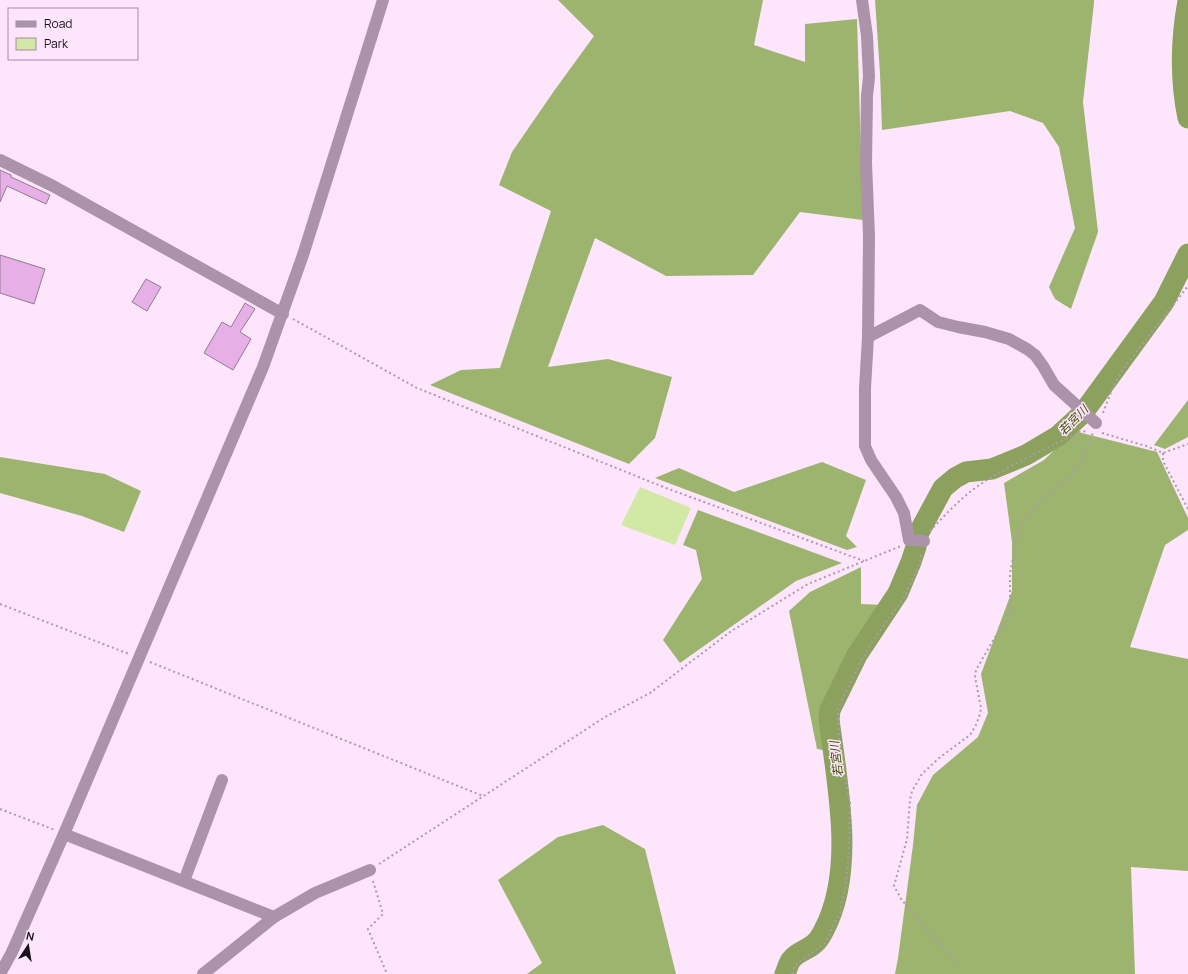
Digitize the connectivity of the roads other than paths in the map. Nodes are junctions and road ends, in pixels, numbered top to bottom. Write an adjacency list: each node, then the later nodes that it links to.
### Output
1 (383, 0): 4 (street)
2 (862, 0): 5 (street)
3 (0, 160): 4 (street)
4 (283, 314): 9 (street)
5 (868, 337): 6 (street); 7 (street)
6 (1095, 427)
7 (924, 541)
8 (222, 780): 11 (street)
9 (64, 834): 11 (street); 13 (street)
10 (370, 870): 12 (street)
11 (184, 882): 12 (street)
12 (274, 917): 14 (street)
13 (0, 974)
14 (204, 974)

